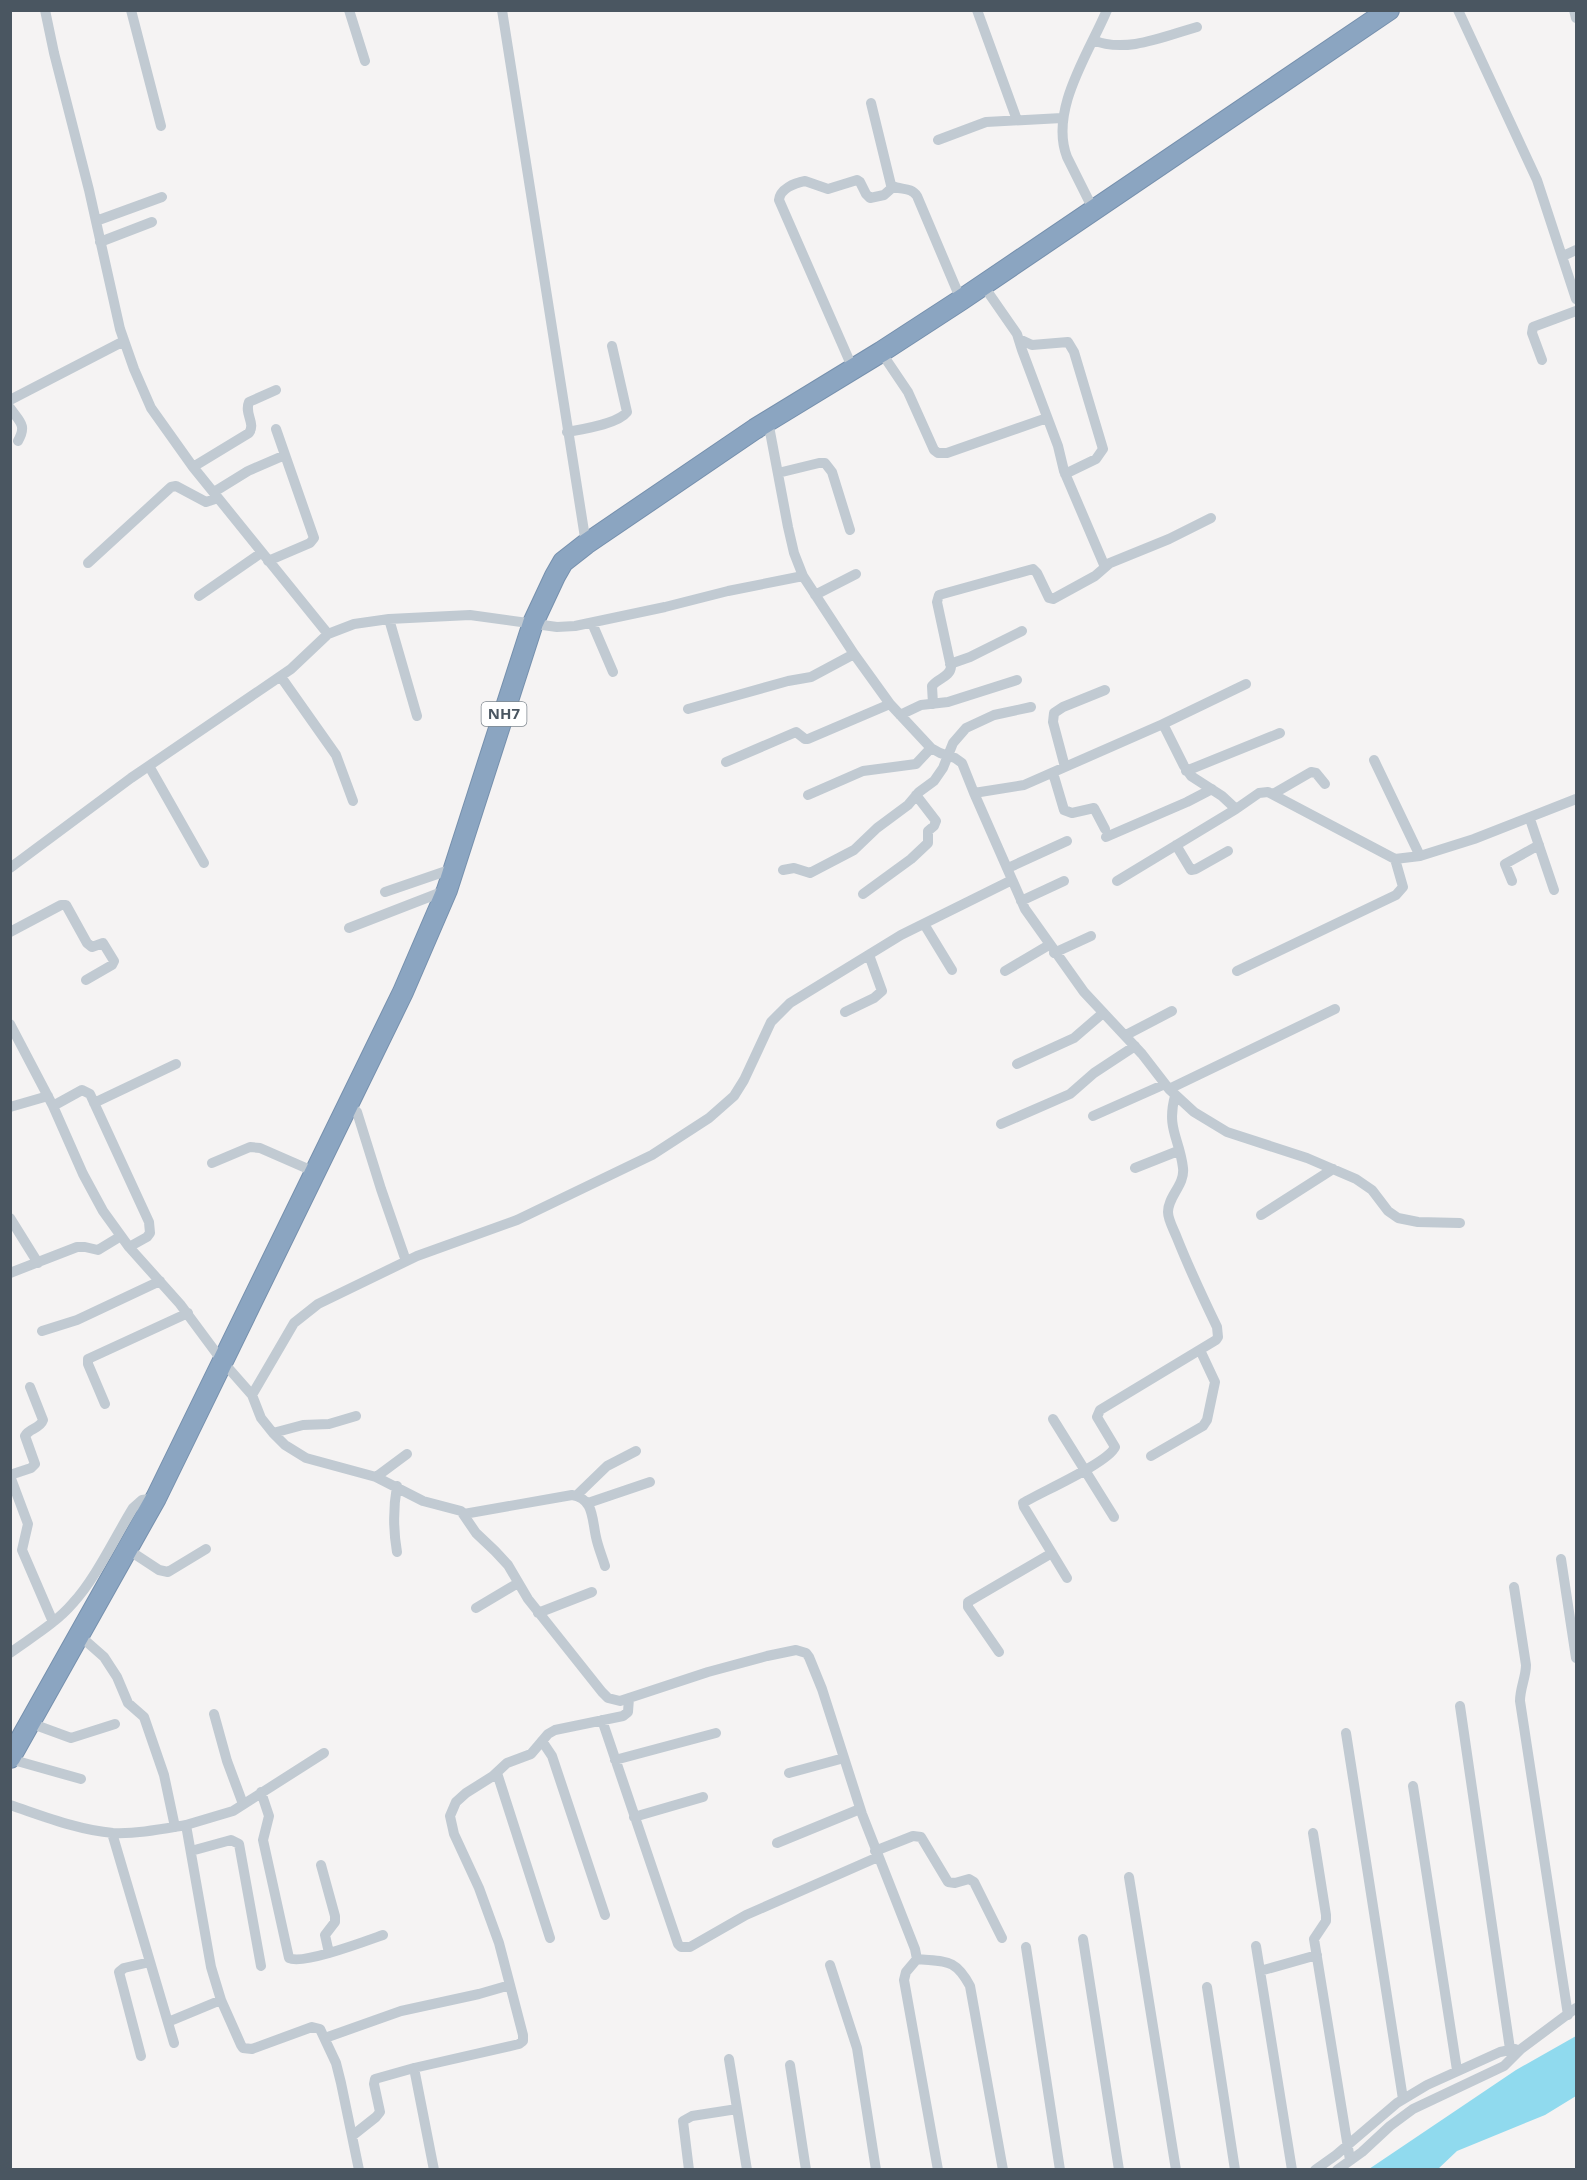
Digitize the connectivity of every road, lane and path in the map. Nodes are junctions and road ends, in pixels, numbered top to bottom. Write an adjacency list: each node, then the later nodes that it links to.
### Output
1 (45, 10): 22 (street)
2 (130, 10): 17 (street)
3 (349, 10): 13 (street)
4 (502, 10): 43 (street)
5 (977, 10): 16 (street)
6 (1107, 10): 12 (street)
7 (1389, 10): 21 (highway, NH7)
8 (1458, 10): 26 (street)
9 (1574, 10): 10 (street)
10 (1576, 18)
11 (1197, 27): 12 (street)
12 (1093, 40): 15 (street)
13 (365, 61)
14 (871, 103): 19 (street)
15 (1062, 118): 16 (street); 21 (street)
16 (1017, 120): 18 (street)
17 (161, 126)
18 (938, 140)
19 (893, 187): 29 (street); 36 (street)
20 (162, 197): 22 (street)
21 (1094, 211): 27 (highway, NH7)
22 (96, 221): 24 (street)
23 (152, 222): 24 (street)
24 (100, 242): 32 (street)
25 (1576, 250): 26 (street)
26 (1563, 256): 28 (street)
27 (983, 285): 29 (highway, NH7); 31 (street)
28 (1576, 299)
29 (961, 300): 34 (highway, NH7)
30 (1576, 311): 35 (street)
31 (1019, 339): 40 (street); 48 (street)
32 (124, 341): 38 (street); 46 (street)
33 (612, 346): 43 (street)
34 (881, 352): 36 (highway, NH7); 40 (street)
35 (1542, 360)
36 (853, 369): 41 (highway, NH7)
37 (276, 390): 46 (street)
38 (10, 400)
39 (10, 408): 44 (street)
40 (1047, 418): 48 (street)
41 (768, 421): 47 (street); 52 (highway, NH7)
42 (276, 429): 45 (street)
43 (567, 432): 52 (street)
44 (18, 441)
45 (285, 455): 49 (street); 53 (street)
46 (194, 467): 49 (street)
47 (778, 473): 51 (street); 57 (street)
48 (1065, 474): 55 (street)
49 (216, 495): 53 (street); 54 (street)
50 (1211, 518): 55 (street)
51 (850, 530)
52 (586, 544): 61 (highway, NH7)
53 (265, 557): 59 (street); 64 (street)
54 (88, 563)
55 (1105, 567): 66 (street)
56 (856, 574): 58 (street)
57 (803, 576): 58 (street); 62 (street)
58 (815, 595): 65 (street)
59 (199, 596)
60 (389, 620): 61 (street); 64 (street); 77 (street)
61 (534, 623): 62 (street); 106 (highway, NH7)
62 (592, 623): 67 (street)
63 (1022, 631): 66 (street)
64 (328, 634): 68 (street)
65 (854, 654): 72 (street); 75 (street)
66 (950, 664): 73 (street)
67 (614, 672)
68 (281, 677): 84 (street); 95 (street)
69 (1017, 680): 73 (street)
70 (1246, 684): 78 (street)
71 (1105, 690): 85 (street)
72 (890, 704): 76 (street); 83 (street)
73 (933, 704): 76 (street)
74 (1032, 707): 81 (street)
75 (688, 709)
76 (900, 715): 80 (street)
77 (417, 716)
78 (1163, 724): 85 (street); 86 (street)
79 (1280, 733): 86 (street)
80 (931, 748): 81 (street); 92 (street)
81 (948, 756): 90 (street); 93 (street)
82 (1374, 760): 102 (street)
83 (726, 762)
84 (149, 766): 104 (street); 105 (street)
85 (1065, 767): 87 (street)
86 (1186, 771): 89 (street)
87 (1053, 773): 89 (street); 90 (street)
88 (1325, 784): 91 (street)
89 (1212, 789): 96 (street)
90 (974, 793): 107 (street)
91 (1273, 794): 96 (street); 103 (street)
92 (808, 795)
93 (916, 795): 108 (street); 116 (street)
94 (1576, 799): 97 (street)
95 (353, 801)
96 (1236, 809): 99 (street)
97 (1530, 819): 100 (street); 102 (street)
98 (1067, 841): 107 (street)
99 (1176, 845): 101 (street); 111 (street)
100 (1539, 845): 112 (street); 114 (street)
101 (1228, 851)
102 (1420, 856): 103 (street)
103 (1395, 859): 126 (street)
104 (204, 863)
105 (10, 868)
106 (455, 868): 113 (highway, NH7); 115 (street)
107 (1008, 868): 109 (street)
108 (783, 870)
109 (1012, 880): 117 (street); 118 (street)
110 (1064, 881): 117 (street)
111 (1116, 881)
112 (1512, 881)
113 (447, 890): 119 (street); 141 (highway, NH7)
114 (1554, 890)
115 (386, 892)
116 (863, 894)
117 (1021, 901): 122 (street)
118 (924, 924): 123 (street); 124 (street)
119 (349, 928)
120 (10, 932): 127 (street)
121 (1091, 936): 122 (street)
122 (1051, 949): 125 (street); 131 (street)
123 (869, 955): 130 (street); 155 (street)
124 (952, 970)
125 (1005, 971)
126 (1238, 971)
127 (86, 980)
128 (1335, 1009): 138 (street)
129 (1172, 1011): 133 (street)
130 (845, 1012)
131 (1103, 1013): 133 (street); 137 (street)
132 (10, 1024): 135 (street)
133 (1126, 1035): 134 (street)
134 (1135, 1046): 138 (street); 144 (street)
135 (16, 1047): 139 (street)
136 (176, 1064): 140 (street)
137 (1017, 1064)
138 (1169, 1090): 143 (street); 145 (street); 148 (street)
139 (51, 1101): 140 (street); 142 (street); 153 (street)
140 (94, 1103): 154 (street)
141 (352, 1106): 149 (highway, NH7); 155 (street)
142 (10, 1107)
143 (1093, 1116)
144 (1001, 1124)
145 (1178, 1151): 147 (street); 161 (street)
146 (212, 1163): 149 (street)
147 (1135, 1168)
148 (1333, 1169): 150 (street); 152 (street)
149 (315, 1172): 162 (highway, NH7)
150 (1261, 1215)
151 (10, 1218): 156 (street)
152 (1460, 1223)
153 (121, 1236): 154 (street); 156 (street)
154 (129, 1247): 158 (street)
155 (406, 1261): 164 (street)
156 (38, 1263): 157 (street)
157 (10, 1273)
158 (160, 1281): 159 (street); 160 (street)
159 (188, 1313): 162 (street); 165 (street)
160 (42, 1331)
161 (1200, 1350): 171 (street); 172 (street)
162 (223, 1362): 164 (street); 178 (highway, NH7)
163 (30, 1387): 173 (street)
164 (252, 1395): 168 (street)
165 (105, 1404)
166 (356, 1416): 168 (street)
167 (1053, 1419): 172 (street)
168 (273, 1433): 174 (street)
169 (636, 1451): 177 (street)
170 (407, 1454): 174 (street)
171 (1151, 1456)
172 (1085, 1470): 181 (street); 185 (street)
173 (10, 1476): 194 (street)
174 (376, 1477): 176 (street)
175 (650, 1482): 179 (street)
176 (396, 1486): 180 (street); 184 (street)
177 (577, 1495): 179 (street); 180 (street)
178 (156, 1498): 182 (highway, NH7); 194 (street)
179 (588, 1503): 187 (street)
180 (464, 1514): 189 (street)
181 (1114, 1517)
182 (127, 1549): 183 (street); 195 (highway, NH7)
183 (206, 1549)
184 (397, 1552)
185 (1052, 1553): 188 (street); 196 (street)
186 (1561, 1559): 198 (street)
187 (605, 1566)
188 (1067, 1578)
189 (518, 1582): 192 (street); 193 (street)
190 (1514, 1587): 247 (street)
191 (592, 1592): 193 (street)
192 (476, 1608)
193 (538, 1613): 199 (street)
194 (53, 1622): 197 (street)
195 (79, 1635): 203 (highway, NH7); 222 (street)
196 (999, 1652)
197 (10, 1653)
198 (1576, 1658)
199 (629, 1698): 202 (street); 209 (street)
200 (1460, 1706): 251 (street)
201 (214, 1714): 218 (street)
202 (602, 1720): 207 (street); 211 (street)
203 (30, 1723): 204 (street); 210 (highway, NH7)
204 (115, 1724)
205 (716, 1733): 211 (street)
206 (1346, 1733): 257 (street)
207 (542, 1741): 212 (street); 230 (street)
208 (324, 1753): 216 (street)
209 (844, 1758): 213 (street); 220 (street)
210 (10, 1759): 214 (street)
211 (615, 1760): 221 (street)
212 (497, 1773): 232 (street); 244 (street)
213 (789, 1773)
214 (81, 1779)
215 (1413, 1786): 256 (street)
216 (261, 1792): 218 (street); 237 (street)
217 (703, 1797): 221 (street)
218 (243, 1804): 222 (street)
219 (10, 1805): 223 (street)
220 (860, 1809): 225 (street); 227 (street)
221 (634, 1817): 227 (street)
222 (181, 1826): 223 (street); 226 (street)
223 (112, 1833): 240 (street)
224 (1313, 1833): 238 (street)
225 (777, 1843)
226 (191, 1851): 242 (street); 246 (street)
227 (877, 1854): 233 (street); 239 (street)
228 (321, 1865): 237 (street)
229 (1129, 1877): 272 (street)
230 (605, 1915)
231 (383, 1935): 237 (street)
232 (550, 1938)
233 (1002, 1938)
234 (1083, 1939): 271 (street)
235 (1256, 1946): 243 (street)
236 (1026, 1947): 270 (street)
237 (329, 1953)
238 (1317, 1955): 243 (street); 260 (street)
239 (916, 1959): 268 (street); 269 (street)
240 (150, 1962): 248 (street); 252 (street)
241 (831, 1965): 267 (street)
242 (261, 1966)
243 (1260, 1971): 274 (street)
244 (510, 1986): 249 (street); 255 (street)
245 (1207, 1987): 273 (street)
246 (221, 2000): 248 (street); 249 (street)
247 (1572, 2012): 251 (street)
248 (168, 2022): 250 (street)
249 (325, 2038): 259 (street)
250 (174, 2043)
251 (1515, 2049): 256 (street); 261 (street)
252 (141, 2056)
253 (729, 2058): 258 (street)
254 (790, 2065): 266 (street)
255 (414, 2068): 259 (street); 263 (street)
256 (1457, 2070): 257 (street)
257 (1403, 2099): 260 (street)
258 (737, 2109): 264 (street); 265 (street)
259 (352, 2136): 262 (street)
260 (1348, 2146): 261 (street); 275 (street)
261 (1350, 2160): 276 (street)
262 (360, 2169)
263 (434, 2169)
264 (689, 2169)
265 (747, 2169)
266 (806, 2169)
267 (876, 2169)
268 (938, 2169)
269 (1003, 2169)
270 (1060, 2169)
271 (1119, 2169)
272 (1176, 2169)
273 (1235, 2169)
274 (1292, 2169)
275 (1315, 2169)
276 (1337, 2169)

